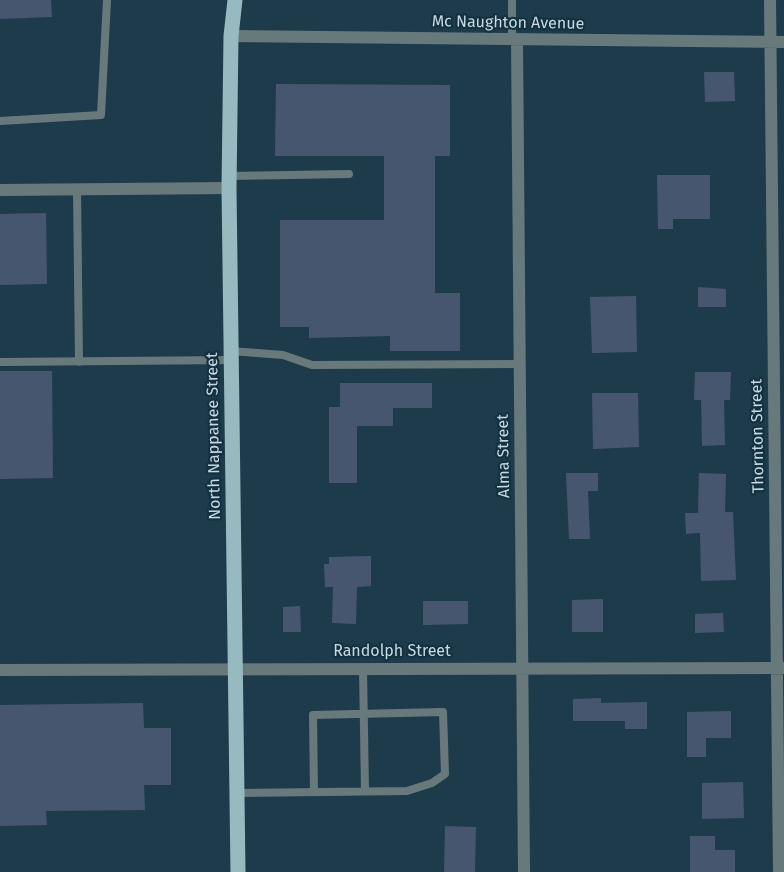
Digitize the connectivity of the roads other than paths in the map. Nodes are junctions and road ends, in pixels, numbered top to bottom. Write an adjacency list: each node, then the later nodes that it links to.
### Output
1 (106, 0): 9 (lane)
2 (235, 0): 5 (main road, North Nappanee Street)
3 (512, 0): 6 (lane)
4 (770, 0): 7 (street, Thornton Street)
5 (231, 36): 6 (street, Mc Naughton Avenue); 11 (main road, North Nappanee Street)
6 (514, 40): 7 (street, Mc Naughton Avenue); 17 (street, Alma Street)
7 (771, 42): 8 (street, Mc Naughton Avenue); 20 (street, Thornton Street)
8 (784, 42)
9 (0, 122)
10 (349, 174): 11 (lane)
11 (230, 182): 12 (street); 14 (main road, North Nappanee Street)
12 (76, 189): 13 (street); 16 (lane)
13 (0, 190)
14 (231, 356): 16 (lane); 17 (lane); 18 (main road, North Nappanee Street)
15 (0, 362): 16 (lane)
16 (79, 362)
17 (520, 364): 22 (street, Alma Street)
18 (235, 668): 19 (street, Randolph Street); 21 (street, Randolph Street); 26 (main road, North Nappanee Street)
19 (363, 668): 22 (street, Randolph Street); 23 (lane)
20 (780, 668): 22 (street, Randolph Street); 29 (street, Thornton Street)
21 (0, 669)
22 (523, 669): 28 (street, Alma Street)
23 (364, 714): 24 (lane); 24 (lane); 25 (lane)
24 (365, 791): 25 (lane)
25 (314, 792): 26 (lane)
26 (237, 793): 27 (main road, North Nappanee Street)
27 (238, 872)
28 (524, 872)
29 (779, 872)

